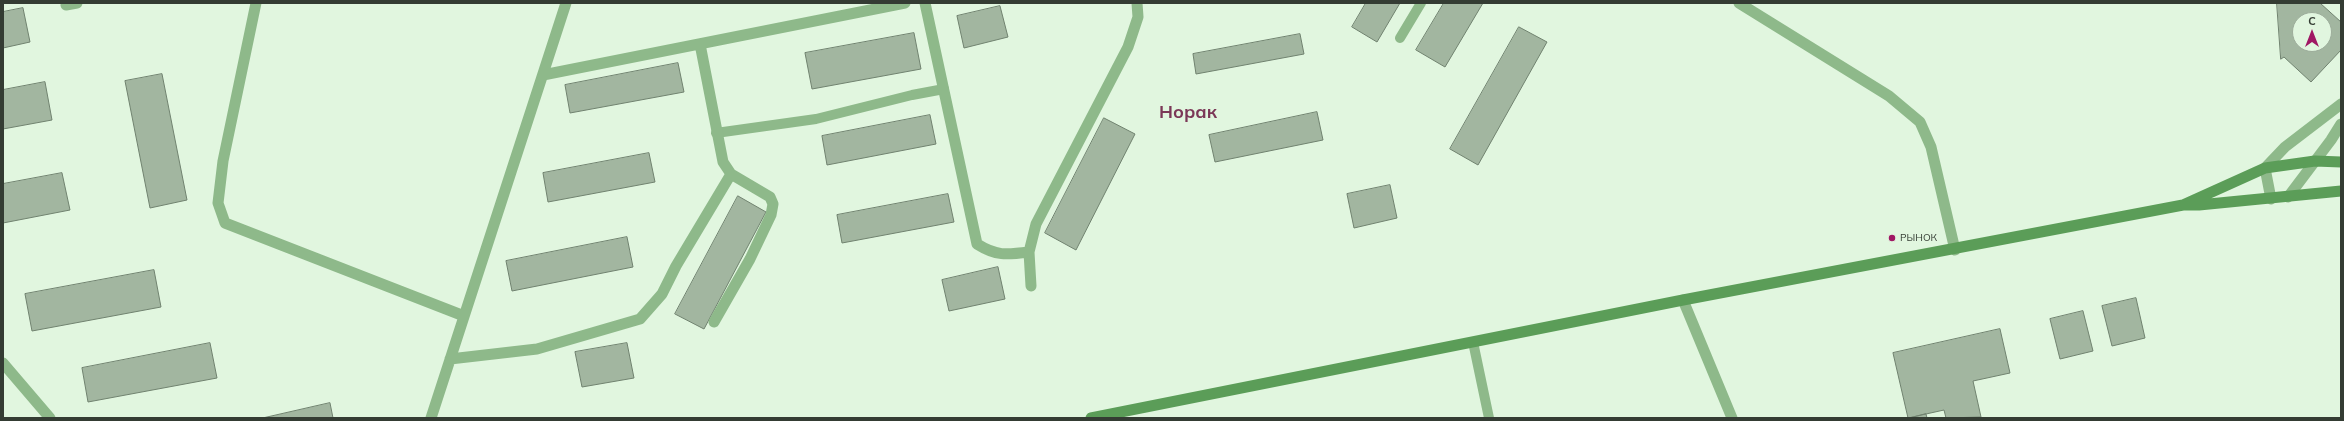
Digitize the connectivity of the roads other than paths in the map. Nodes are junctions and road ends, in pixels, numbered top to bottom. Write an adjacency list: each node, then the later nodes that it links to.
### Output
1 (256, 3): 27 (street)
2 (566, 3): 10 (street)
3 (906, 3): 9 (street)
4 (925, 3): 11 (street)
5 (1137, 3): 24 (street)
6 (1421, 3): 8 (lane)
7 (1739, 3): 23 (street)
8 (1400, 38)
9 (700, 44): 10 (street); 14 (street)
10 (543, 75): 27 (street)
11 (944, 89): 14 (lane); 24 (street)
12 (2341, 104): 17 (street)
13 (2341, 124): 15 (street)
14 (716, 133): 18 (street)
15 (2315, 161): 16 (main road); 17 (main road); 20 (street)
16 (2341, 162)
17 (2265, 168): 21 (street); 22 (main road)
18 (731, 174): 28 (street); 30 (street)
19 (2341, 191): 20 (main road)
20 (2288, 197): 21 (main road)
21 (2271, 199): 22 (main road)
22 (2183, 205): 23 (main road)
23 (1955, 250): 26 (main road)
24 (1028, 252): 25 (street)
25 (1031, 286)
26 (1683, 300): 29 (main road); 36 (street)
27 (464, 316): 30 (street)
28 (714, 322)
29 (1473, 342): 34 (main road); 35 (lane)
30 (450, 359): 33 (street)
31 (3, 363): 32 (street)
32 (50, 418)
33 (431, 418)
34 (1092, 418)
35 (1489, 418)
36 (1732, 418)

